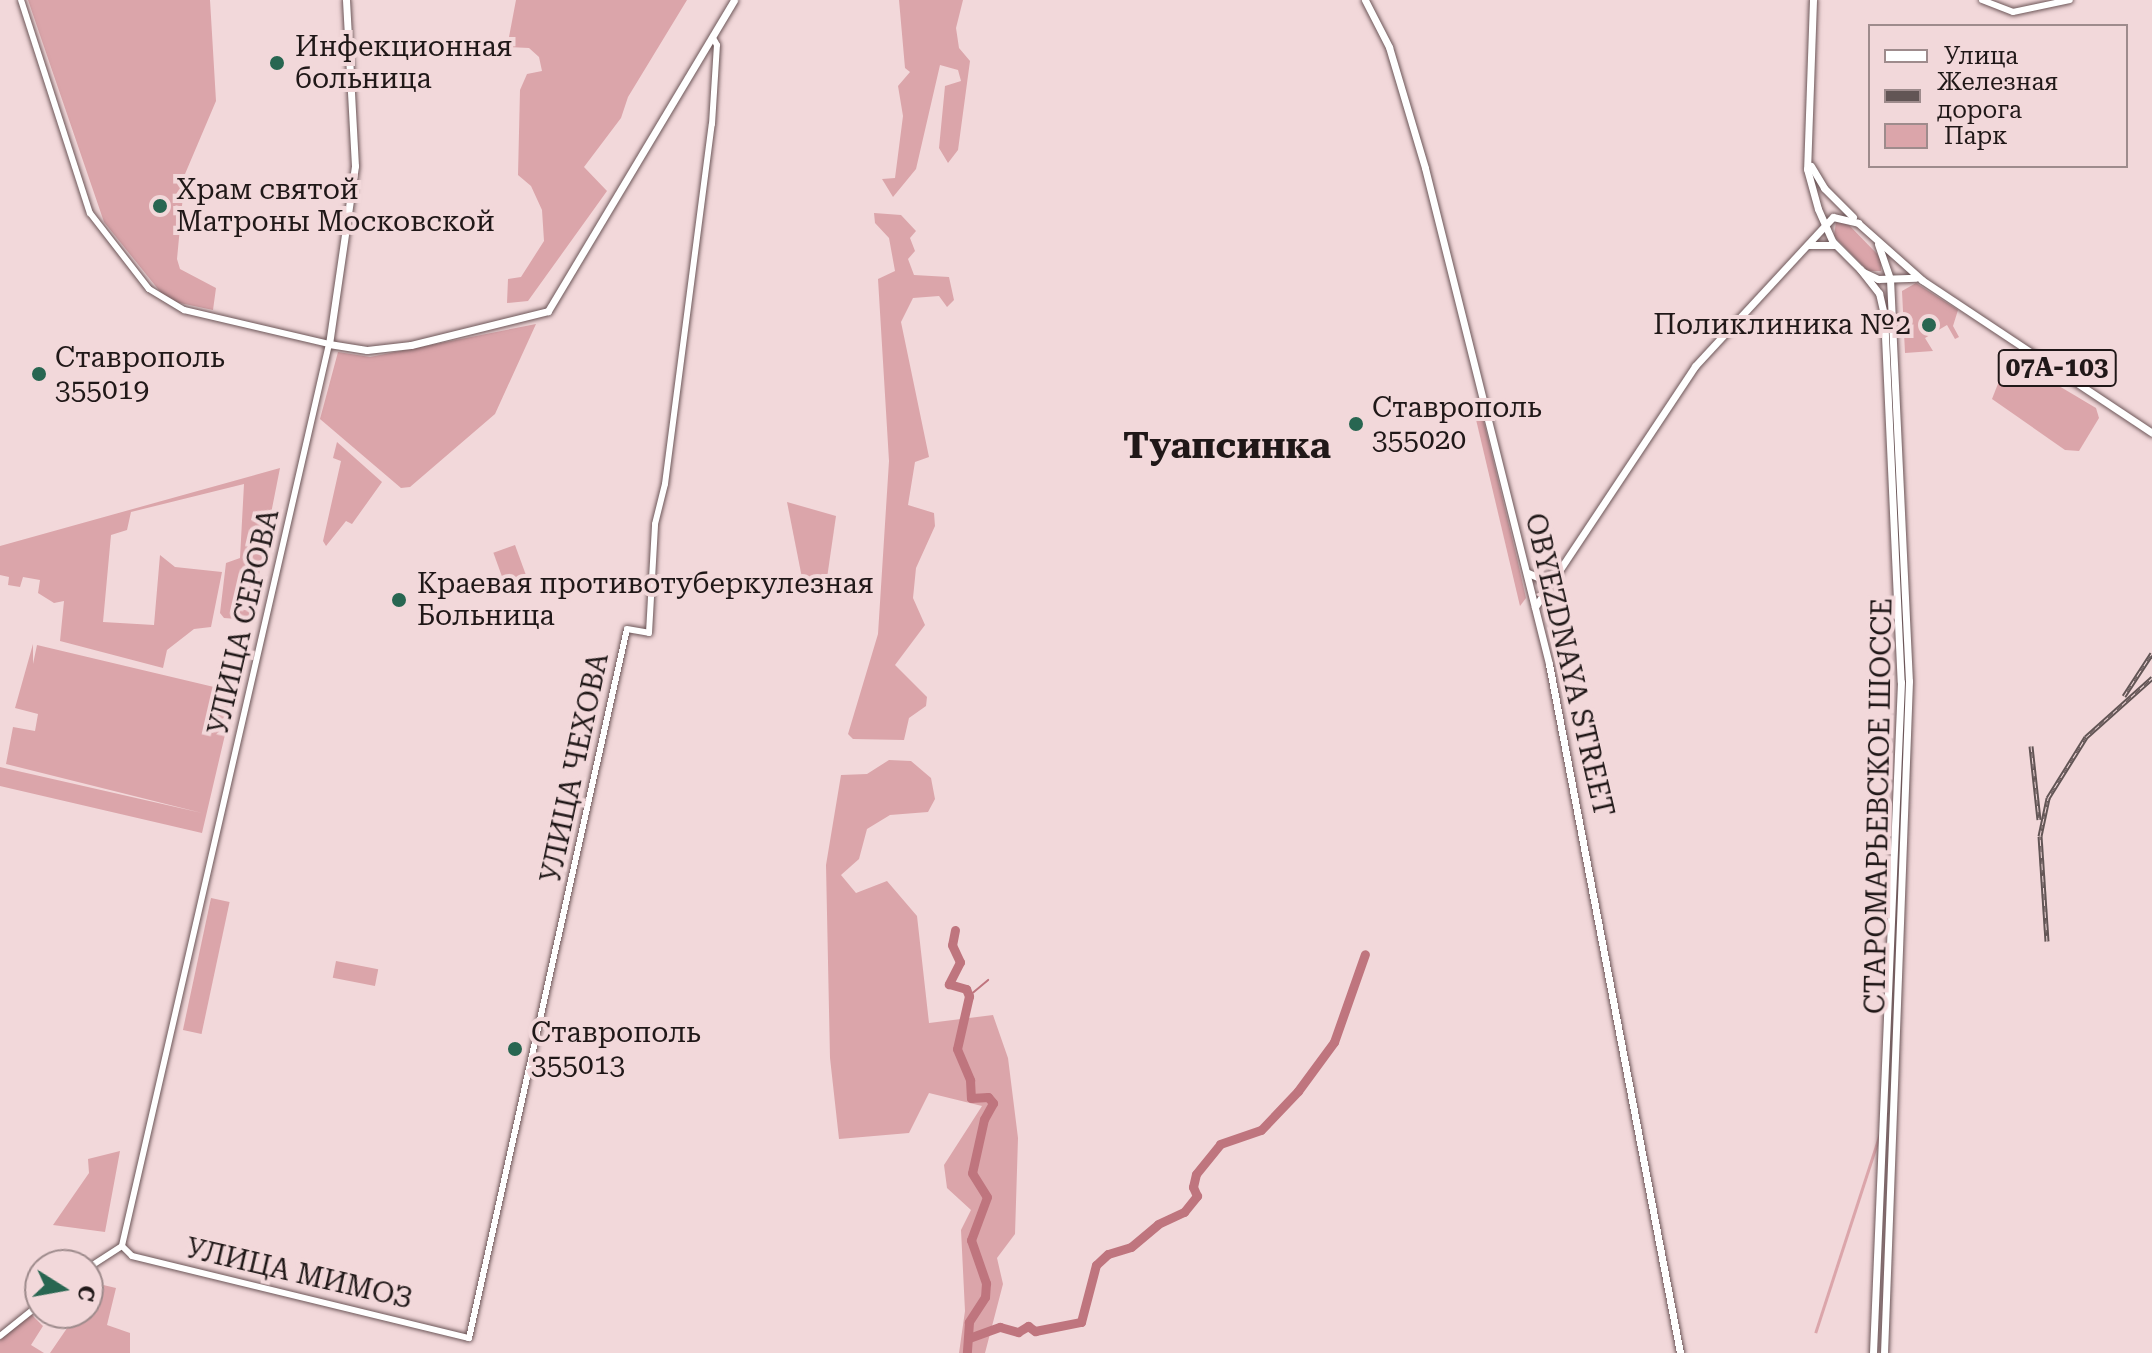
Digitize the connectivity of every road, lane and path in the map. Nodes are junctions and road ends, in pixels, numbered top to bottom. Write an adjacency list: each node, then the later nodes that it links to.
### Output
1 (21, 0): 24 (street)
2 (346, 0): 24 (main road, УЛИЦА СЕРОВА)
3 (734, 0): 8 (main road)
4 (1365, 0): 27 (main road, OBYEZDNAYA STREET)
5 (1813, 0): 9 (main road)
6 (1982, 0): 7 (street)
7 (2070, 0)
8 (713, 38): 24 (main road); 33 (street, УЛИЦА ЧЕХОВА)
9 (1808, 156): 10 (main road); 11 (main road)
10 (1818, 209): 12 (main road); 13 (main road)
11 (1858, 223): 12 (main road); 14 (main road)
12 (1826, 228): 13 (main road); 16 (main road)
13 (1812, 237): 15 (main road)
14 (1878, 244): 17 (main road, СТАРОМАРЬЕВСКОЕ ШОССЕ); 22 (main road)
15 (1802, 247): 16 (main road); 26 (main road)
16 (1838, 247): 18 (main road)
17 (1887, 261): 19 (main road); 21 (main road, СТАРОМАРЬЕВСКОЕ ШОССЕ)
18 (1860, 269): 19 (main road); 35 (main road, СТАРОМАРЬЕВСКОЕ ШОССЕ)
19 (1870, 276): 21 (main road)
20 (1904, 277): 21 (main road); 22 (main road); 23 (main road)
21 (1890, 279): 23 (main road, СТАРОМАРЬЕВСКОЕ ШОССЕ)
22 (1922, 280): 25 (main road, 07А-103)
23 (1890, 291): 36 (main road, СТАРОМАРЬЕВСКОЕ ШОССЕ)
24 (329, 344): 29 (street, УЛИЦА СЕРОВА)
25 (2152, 433)
26 (1557, 572): 27 (main road); 28 (main road)
27 (1528, 573): 28 (main road, OBYEZDNAYA STREET)
28 (1535, 607): 34 (main road, OBYEZDNAYA STREET)
29 (122, 1246): 30 (street); 33 (street, УЛИЦА МИМОЗ)
30 (104, 1258)
31 (24, 1317): 32 (street)
32 (0, 1336)
33 (469, 1338)
34 (1680, 1353)
35 (1873, 1353)
36 (1884, 1353)

